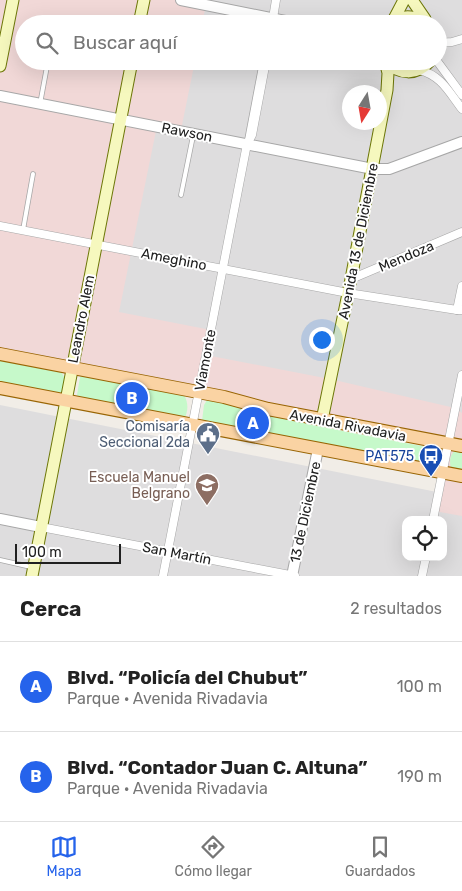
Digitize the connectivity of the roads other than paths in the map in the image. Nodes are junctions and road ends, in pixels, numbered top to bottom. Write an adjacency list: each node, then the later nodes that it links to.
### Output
1 (14, 0): 11 (main road)
2 (144, 0): 6 (main road)
3 (181, 0): 7 (street)
4 (276, 0): 8 (street)
5 (409, 1): 9 (main road); 10 (main road)
6 (141, 15)
7 (242, 15)
8 (273, 15)
9 (396, 15)
10 (421, 15)
11 (4, 31): 14 (main road)
12 (462, 39): 13 (street)
13 (447, 42)
14 (0, 66)
15 (46, 70): 27 (lane)
16 (130, 70): 29 (main road, Leandro Alem)
17 (260, 70): 33 (lane, Viamonte)
18 (264, 70): 33 (street, Viamonte)
19 (387, 70): 24 (main road)
20 (397, 70): 23 (main road)
21 (419, 70): 23 (main road); 28 (street)
22 (444, 70): 25 (street)
23 (402, 72): 24 (main road)
24 (387, 90)
25 (462, 95)
26 (0, 96): 27 (street, Rawson)
27 (40, 104): 29 (street, Rawson)
28 (462, 109)
29 (121, 118): 31 (street, Rawson); 40 (main road, Leandro Alem)
30 (380, 130): 34 (main road, Avenida 13 de Diciembre)
31 (194, 133): 33 (street, Rawson); 36 (lane)
32 (462, 142): 34 (street, Rawson)
33 (247, 144): 34 (street, Rawson); 41 (street, Viamonte)
34 (373, 168): 42 (main road, Avenida 13 de Diciembre)
35 (33, 174): 38 (lane)
36 (181, 195)
37 (0, 226): 38 (street, Ameghino)
38 (22, 230): 40 (street, Ameghino)
39 (462, 232): 42 (street, Mendoza)
40 (96, 244): 41 (street, Ameghino); 47 (main road, Leandro Alem)
41 (223, 269): 44 (street, Ameghino); 50 (street, Viamonte)
42 (351, 279): 44 (main road, Avenida 13 de Diciembre)
43 (462, 286): 45 (street)
44 (348, 293): 45 (street, Ameghino); 53 (main road, Avenida 13 de Diciembre)
45 (459, 310)
46 (0, 354): 47 (main road, Avenida Rivadavia)
47 (72, 368): 50 (main road, Avenida Rivadavia); 52 (main road, Leandro Alem)
48 (462, 375): 51 (street)
49 (0, 388): 52 (main road, Avenida Rivadavia)
50 (198, 392): 53 (main road, Avenida Rivadavia); 54 (street, Viamonte)
51 (460, 394): 55 (street)
52 (65, 400): 54 (main road, Avenida Rivadavia); 62 (main road, Leandro Alem)
53 (322, 420): 55 (main road, Avenida Rivadavia)
54 (191, 424): 57 (main road, Avenida Rivadavia); 63 (street, Viamonte)
55 (448, 443): 56 (main road, Avenida Rivadavia); 58 (street)
56 (462, 446)
57 (318, 449): 58 (main road, Avenida Rivadavia); 68 (street, 13 de Diciembre)
58 (442, 472): 59 (main road, Avenida Rivadavia); 60 (street)
59 (462, 476)
60 (434, 516)
61 (0, 519): 62 (street, San Martín)
62 (41, 527): 63 (street, San Martín); 66 (main road, Leandro Alem)
63 (168, 552): 67 (street, Viamonte); 68 (street, San Martín)
64 (0, 560): 66 (lane)
65 (425, 561): 69 (street)
66 (32, 572)
67 (163, 576)
68 (293, 576)
69 (422, 576)

